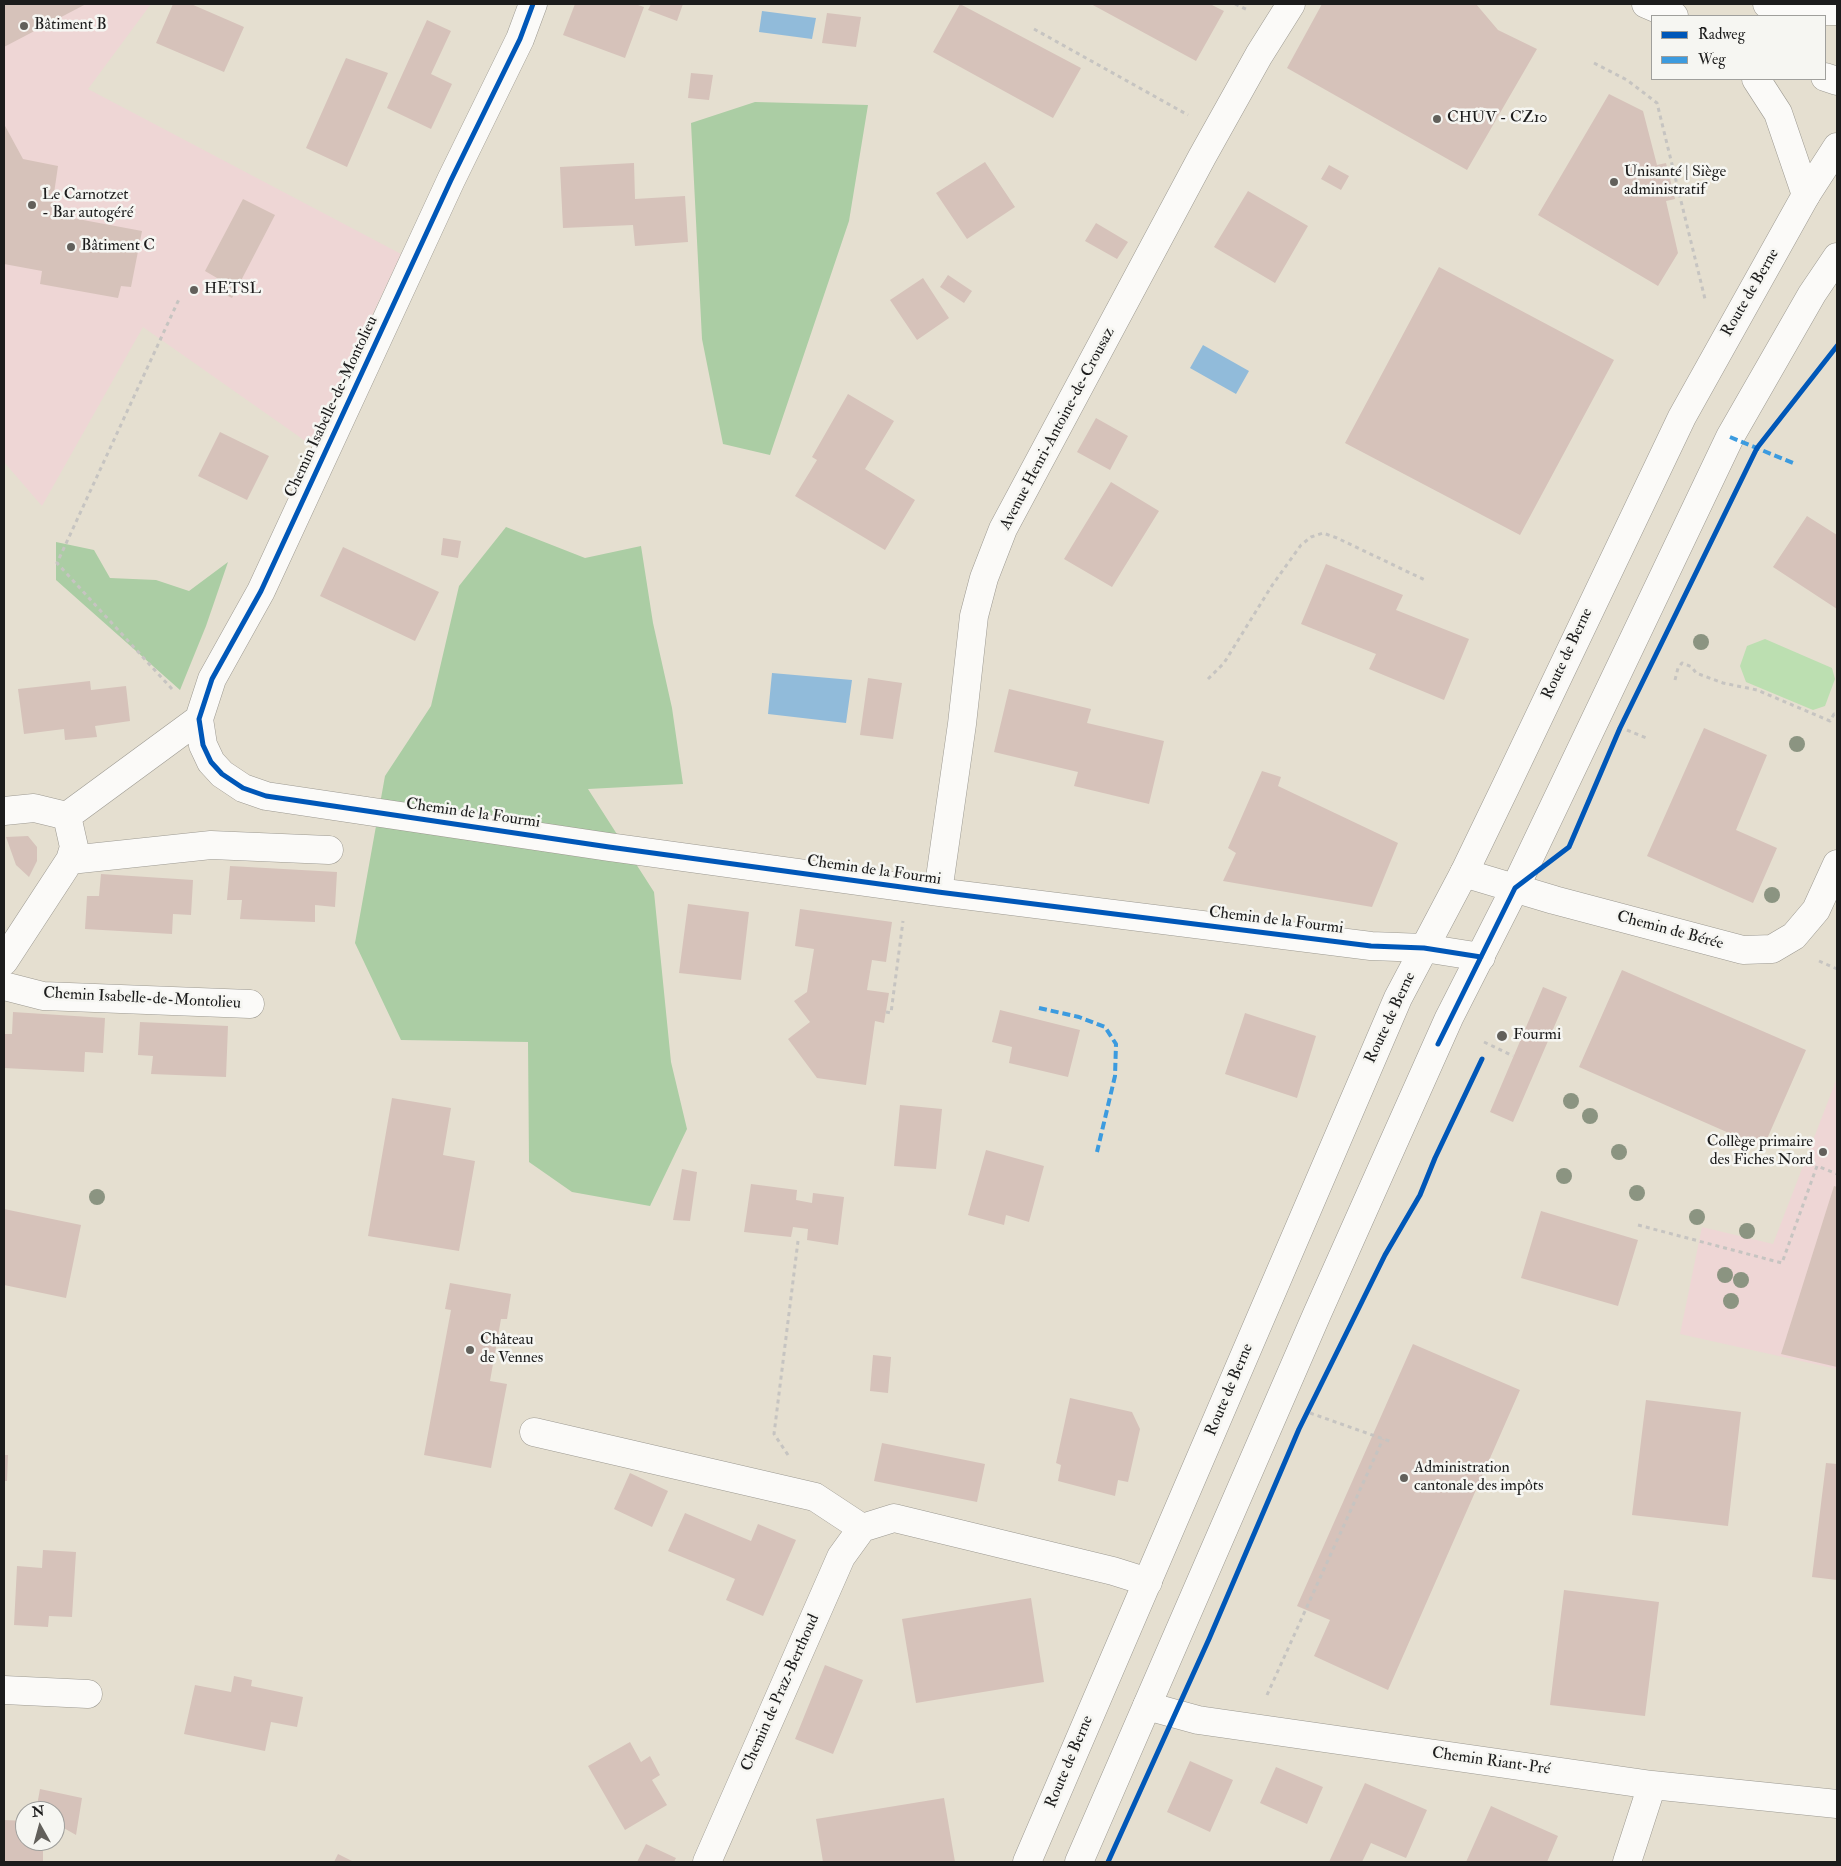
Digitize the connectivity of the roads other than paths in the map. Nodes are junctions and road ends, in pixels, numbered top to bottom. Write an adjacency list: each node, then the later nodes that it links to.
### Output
1 (533, 4): 11 (main road, Chemin Isabelle-de-Montolieu)
2 (1291, 4): 20 (main road, Avenue Henri-Antoine-de-Crousaz)
3 (1646, 4): 6 (main road)
4 (1767, 4): 5 (main road)
5 (1837, 11)
6 (1672, 15)
7 (1757, 80): 9 (main road)
8 (1837, 147): 9 (main road, Route de Berne)
9 (1806, 195): 18 (main road, Route de Berne)
10 (1837, 257): 19 (main road)
11 (199, 720): 12 (main road, Chemin Isabelle-de-Montolieu); 14 (main road)
12 (266, 796): 20 (main road, Chemin de la Fourmi)
13 (4, 811): 14 (main road)
14 (67, 816): 16 (main road)
15 (329, 850): 16 (main road)
16 (70, 860): 23 (main road)
17 (1837, 864): 19 (main road, Chemin de Bérée)
18 (1464, 873): 19 (main road, Chemin de Bérée); 21 (main road, Route de Berne)
19 (1515, 888): 22 (main road)
20 (938, 892): 21 (main road, Chemin de la Fourmi)
21 (1424, 948): 22 (main road, Chemin de la Fourmi); 28 (main road, Route de Berne)
22 (1481, 957): 31 (main road)
23 (4, 961)
24 (4, 986): 25 (main road, Chemin Isabelle-de-Montolieu)
25 (250, 1004)
26 (534, 1432): 27 (main road)
27 (862, 1528): 28 (main road); 34 (main road, Chemin de Praz-Berthoud)
28 (1148, 1582): 35 (main road, Route de Berne)
29 (4, 1690): 30 (main road)
30 (88, 1694)
31 (1147, 1706): 32 (main road, Chemin Riant-Pré); 36 (main road)
32 (1652, 1785): 33 (main road, Chemin Riant-Pré); 37 (main road)
33 (1837, 1804)
34 (707, 1862)
35 (1027, 1862)
36 (1079, 1862)
37 (1627, 1862)

